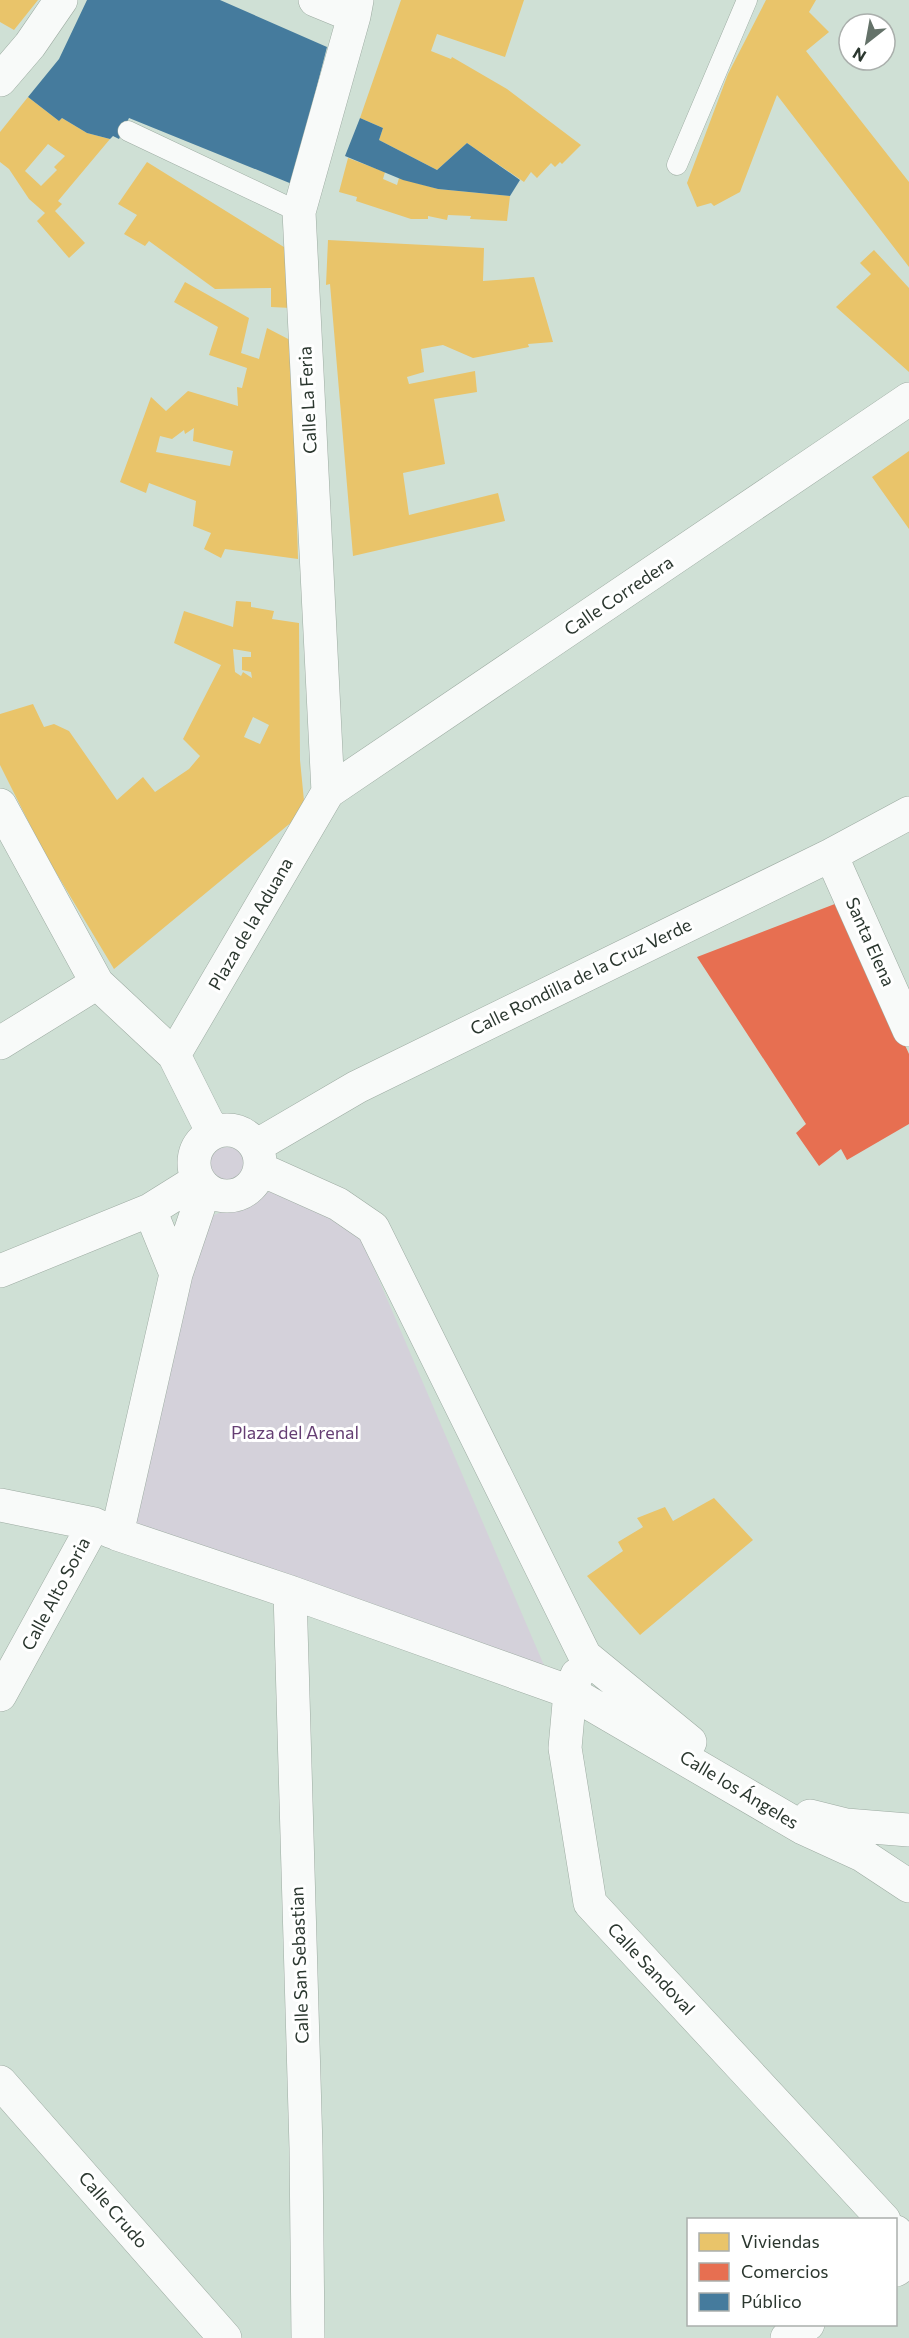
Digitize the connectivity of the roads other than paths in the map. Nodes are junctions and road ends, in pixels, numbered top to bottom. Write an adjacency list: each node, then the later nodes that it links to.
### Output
1 (61, 0): 5 (street)
2 (315, 0): 4 (street)
3 (747, 0): 7 (lane)
4 (356, 8): 8 (street, Calle La Feria)
5 (0, 80)
6 (128, 131): 8 (lane)
7 (677, 165)
8 (299, 212): 10 (street, Calle La Feria)
9 (909, 399): 10 (street, Calle Corredera)
10 (328, 792): 17 (street, Plaza de la Aduana)
11 (0, 805): 14 (street)
12 (909, 813): 13 (street, Calle Rondilla de la Cruz Verde)
13 (831, 855): 15 (street, Santa Elena); 19 (street, Calle Rondilla de la Cruz Verde)
14 (97, 983): 16 (street); 17 (street)
15 (909, 1030)
16 (0, 1043)
17 (174, 1055): 18 (street)
18 (213, 1133): 19 (street); 20 (street)
19 (258, 1158): 20 (street); 27 (street)
20 (202, 1184): 21 (street); 23 (street)
21 (150, 1210): 22 (street); 23 (street)
22 (0, 1270)
23 (176, 1274): 25 (street)
24 (0, 1505): 25 (street)
25 (106, 1529): 26 (street); 29 (street, Calle Alto Soria)
26 (290, 1592): 28 (street); 38 (street, Calle San Sebastian)
27 (585, 1656): 28 (street, Calle Sandoval); 30 (street, Calle los Ángeles)
28 (570, 1692): 31 (street, Calle los Ángeles); 33 (street, Calle Sandoval)
29 (0, 1695)
30 (909, 1830)
31 (909, 1886)
32 (0, 2082): 37 (street, Calle Crudo)
33 (882, 2218)
34 (897, 2233): 35 (street)
35 (909, 2247)
36 (806, 2326): 39 (street)
37 (225, 2338)
38 (308, 2338)
39 (787, 2338)

